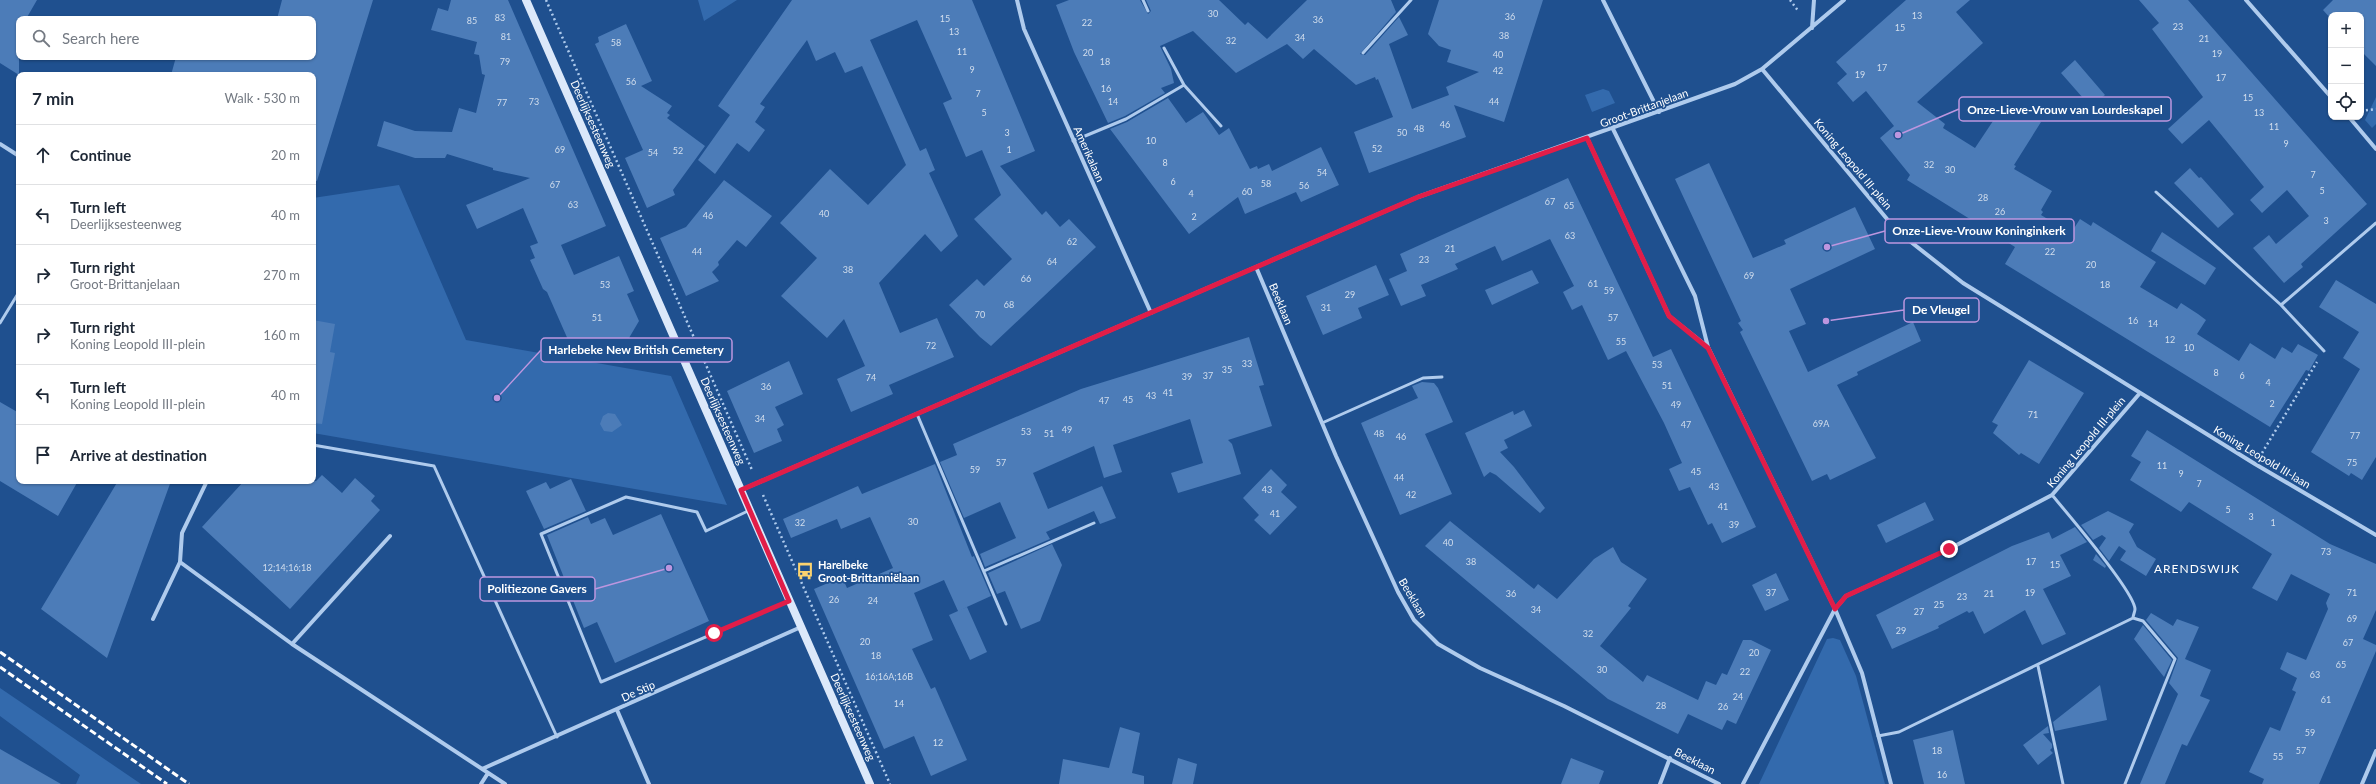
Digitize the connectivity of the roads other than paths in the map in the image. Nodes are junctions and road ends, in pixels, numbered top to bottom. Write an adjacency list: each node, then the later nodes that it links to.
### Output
1 (526, 0): 40 (main road, Deerlijksesteenweg)
2 (1016, 0): 21 (street, Amerikalaan)
3 (1143, 0): 9 (lane)
4 (1411, 0): 12 (lane)
5 (1603, 0): 16 (street)
6 (1814, 0): 10 (street)
7 (1844, 0): 10 (street, Groot-Brittanjelaan)
8 (2246, 0): 15 (street)
9 (1148, 11)
10 (1812, 28): 13 (street, Groot-Brittanjelaan)
11 (1164, 48): 14 (lane)
12 (1363, 52)
13 (1762, 69): 16 (street, Groot-Brittanjelaan); 35 (street, Koning Leopold III-plein)
14 (1184, 84): 18 (lane); 21 (lane)
15 (2328, 94)
16 (1659, 112): 19 (street, Groot-Brittanjelaan)
17 (2351, 120): 23 (street)
18 (1221, 126)
19 (1613, 129): 20 (street, Groot-Brittanjelaan); 32 (street)
20 (1587, 138): 27 (street, Groot-Brittanjelaan); 32 (street)
21 (1073, 141): 30 (street, Amerikalaan)
22 (0, 144): 24 (street)
23 (2376, 149)
24 (16, 154)
25 (2156, 192): 29 (lane)
26 (2376, 223): 29 (lane)
27 (1256, 267): 30 (street, Groot-Brittanjelaan); 37 (street, Beeklaan)
28 (16, 297): 31 (lane)
29 (2281, 305): 33 (lane)
30 (1151, 313): 36 (street, Groot-Brittanjelaan)
31 (0, 324)
32 (1708, 348): 49 (street)
33 (2324, 351)
34 (1442, 376): 37 (lane)
35 (2140, 393): 41 (street, Koning Leopold III-plein); 44 (street, Koning Leopold III-laan)
36 (917, 414): 40 (street, Groot-Brittanjelaan); 47 (lane)
37 (1322, 424): 60 (street, Beeklaan)
38 (316, 446): 58 (lane)
39 (206, 484): 46 (street)
40 (741, 490): 42 (main road, Deerlijksesteenweg)
41 (2052, 495): 49 (street, Koning Leopold III-plein); 50 (lane)
42 (750, 510): 48 (main road, Deerlijksesteenweg); 48 (lane)
43 (1094, 523): 47 (lane)
44 (2376, 535)
45 (390, 536): 54 (street)
46 (180, 562): 51 (street); 54 (street)
47 (984, 571): 52 (lane)
48 (789, 601): 53 (main road, Deerlijksesteenweg)
49 (1835, 609): 57 (street); 69 (street)
50 (2133, 618): 55 (lane); 72 (lane)
51 (153, 619)
52 (1006, 624)
53 (801, 627): 56 (street, De Stip); 66 (main road, Deerlijksesteenweg)
54 (292, 644): 61 (street)
55 (2038, 666): 57 (lane); 71 (lane)
56 (617, 710): 58 (street, De Stip); 65 (street)
57 (1878, 736): 70 (street)
58 (557, 737): 61 (street, De Stip)
59 (2376, 751): 73 (street)
60 (1670, 758): 67 (street); 68 (street, Beeklaan)
61 (482, 769): 62 (street)
62 (488, 773): 63 (street); 64 (street)
63 (481, 784)
64 (505, 784)
65 (649, 784)
66 (870, 784)
67 (1660, 784)
68 (1719, 784)
69 (1743, 784)
70 (1891, 784)
71 (2063, 784)
72 (2125, 784)
73 (2362, 784)

